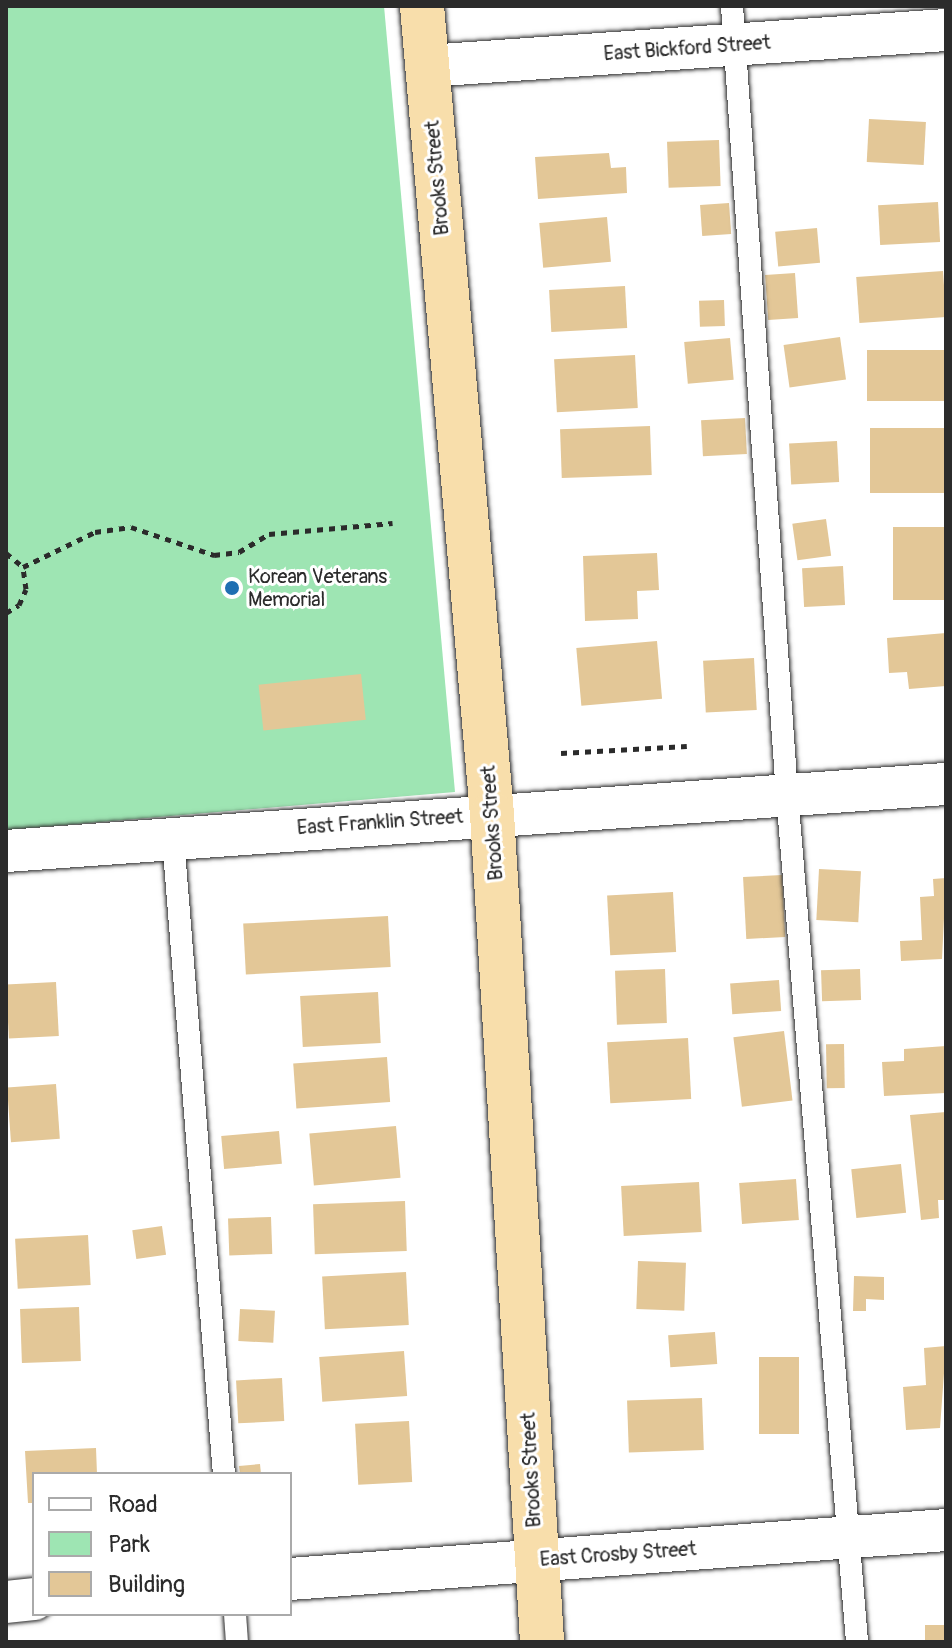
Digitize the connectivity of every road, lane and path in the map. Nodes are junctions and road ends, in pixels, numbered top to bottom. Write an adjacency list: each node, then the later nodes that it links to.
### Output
1 (422, 6): 4 (highway, Brooks Street)
2 (734, 25): 3 (street, East Bickford Street); 4 (street, East Bickford Street); 12 (lane)
3 (946, 30)
4 (427, 66): 13 (highway, Brooks Street)
5 (393, 523): 7 (path)
6 (6, 553): 7 (path)
7 (23, 567): 8 (path)
8 (6, 613)
9 (687, 746): 10 (path)
10 (561, 753)
11 (946, 784): 12 (street, East Franklin Street)
12 (787, 794): 13 (street, East Franklin Street); 18 (lane)
13 (492, 814): 14 (street, East Franklin Street); 19 (highway, Brooks Street)
14 (173, 838): 15 (street, East Franklin Street); 16 (lane)
15 (6, 851)
16 (224, 1472)
17 (946, 1530): 18 (street, East Crosby Street)
18 (849, 1537): 19 (street, East Crosby Street); 26 (lane)
19 (536, 1560): 20 (street, East Crosby Street); 25 (highway, Brooks Street)
20 (292, 1579)
21 (32, 1599): 22 (street)
22 (6, 1602)
23 (235, 1616): 24 (lane)
24 (237, 1642)
25 (542, 1642)
26 (857, 1642)

